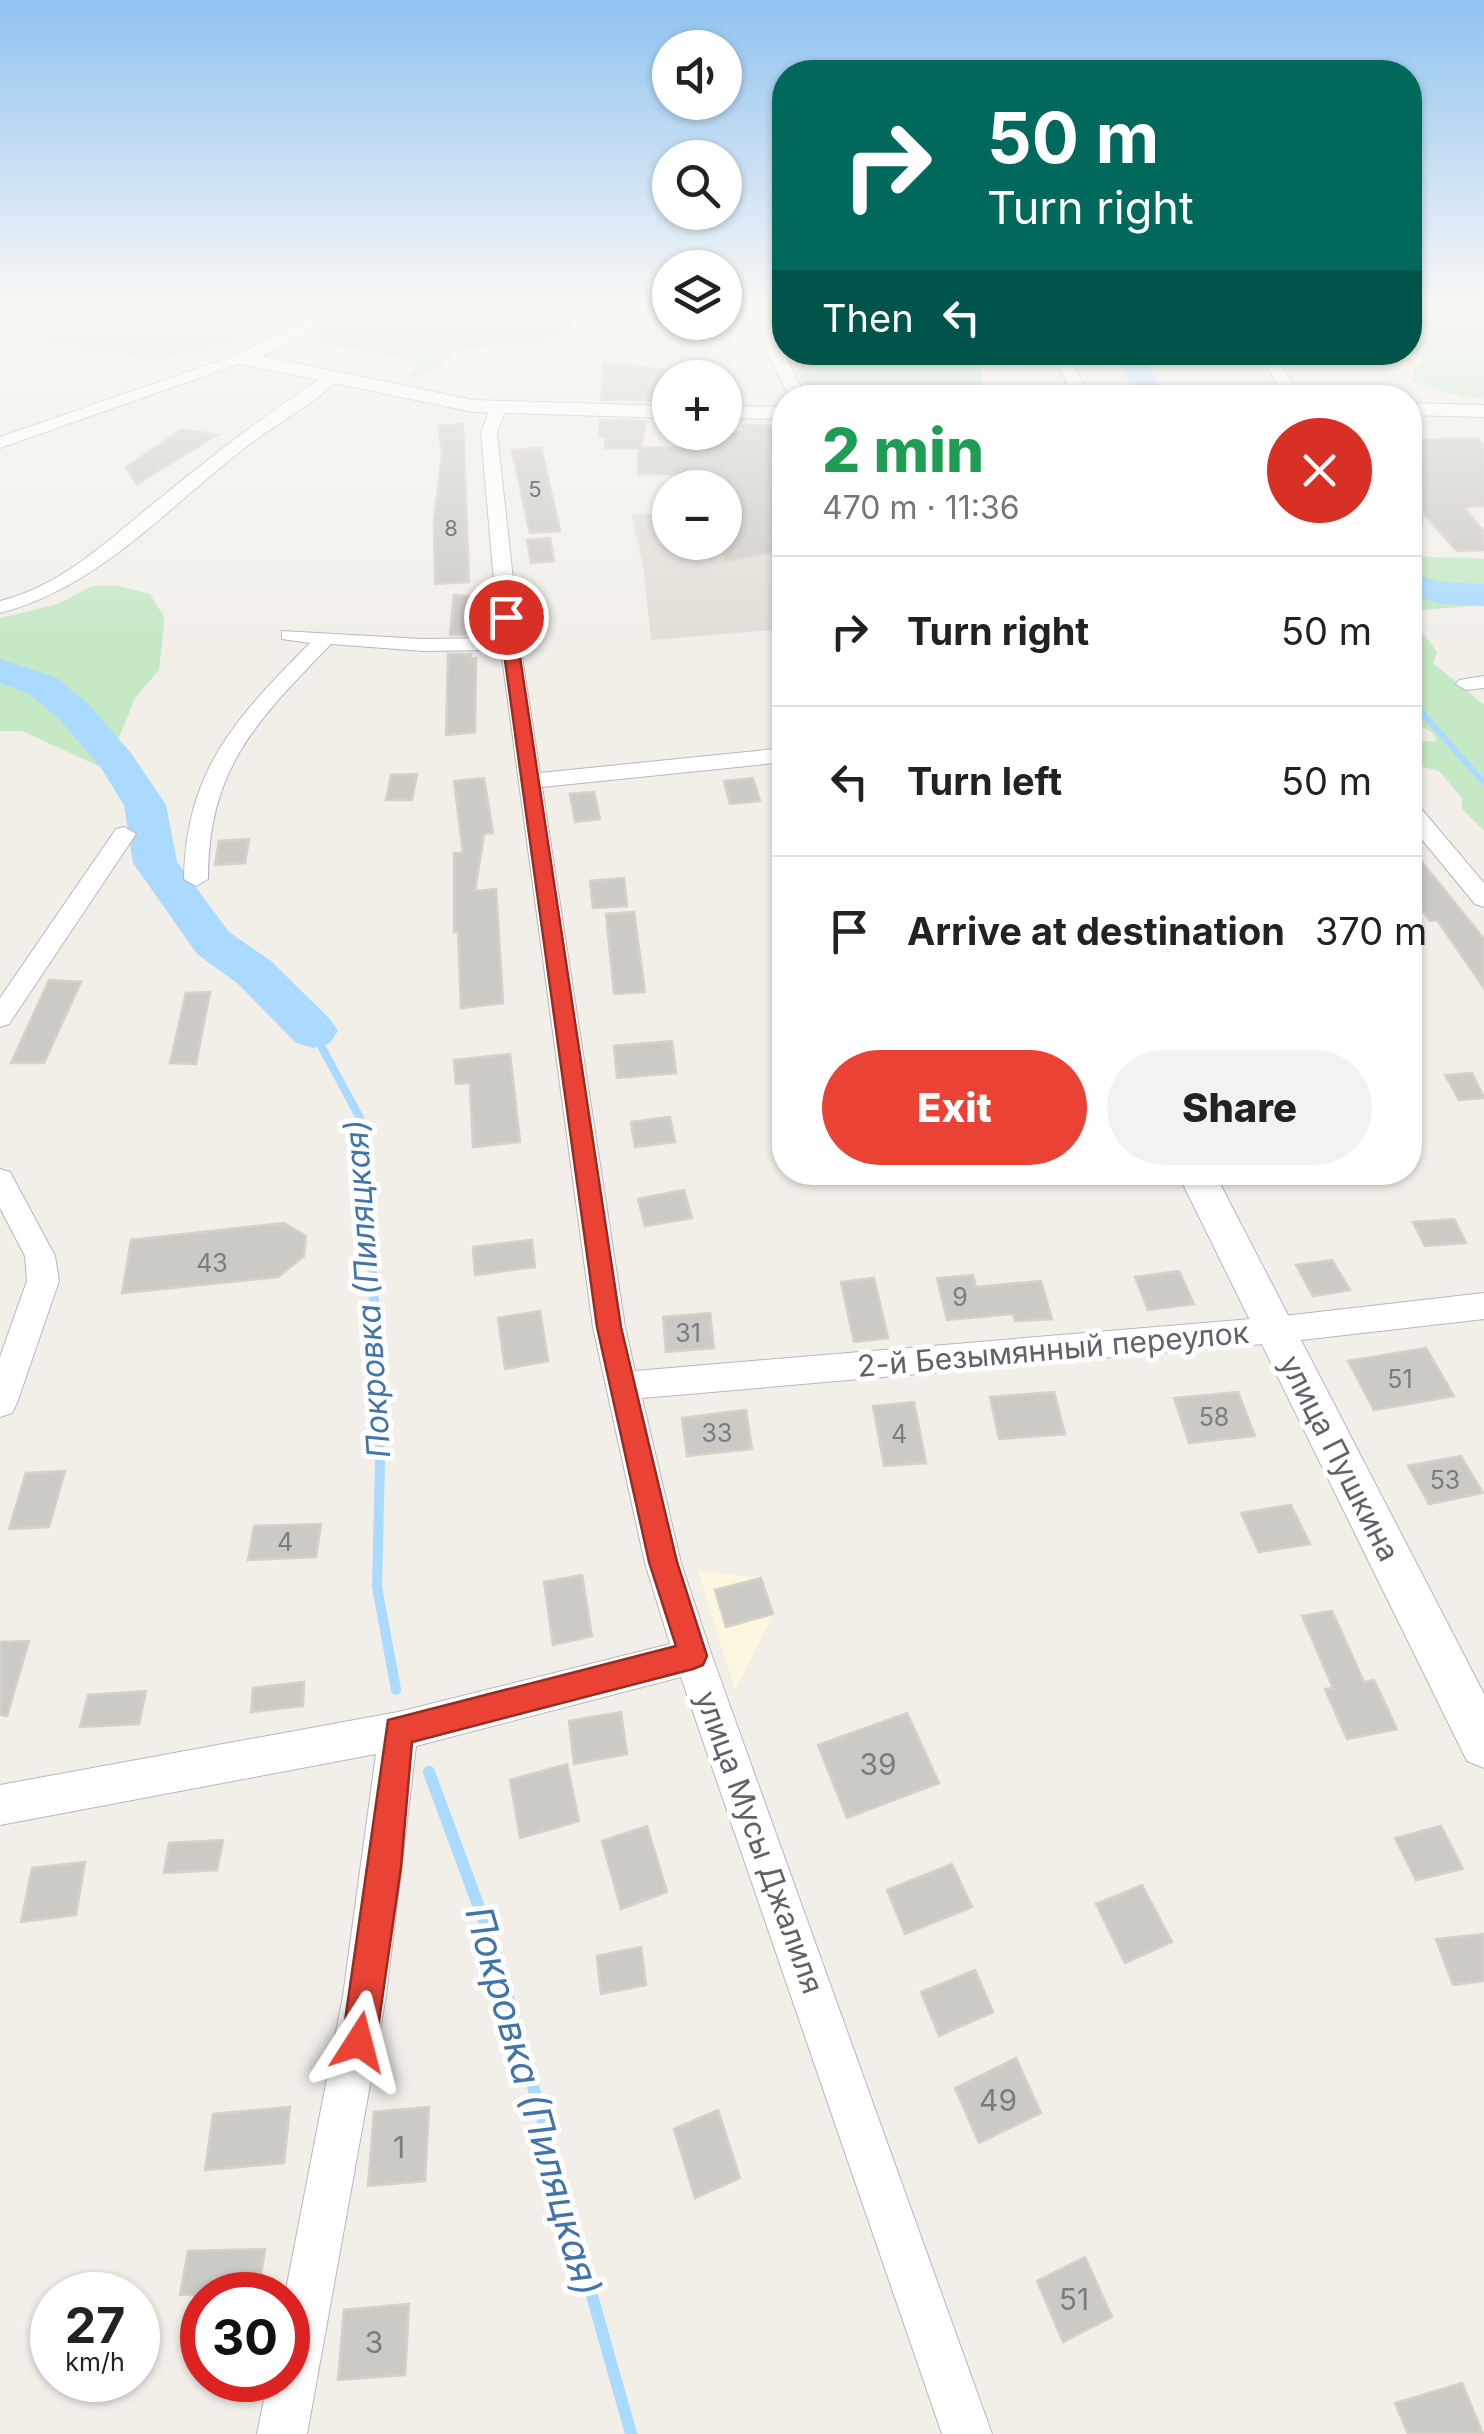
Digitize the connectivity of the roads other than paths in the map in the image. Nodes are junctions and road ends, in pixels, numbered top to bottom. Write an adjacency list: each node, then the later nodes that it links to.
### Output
1 (63, 418): 4 (street)
2 (273, 418): 5 (street)
3 (495, 418): 8 (street, улица Мусы Джалиля)
4 (0, 443)
5 (0, 607)
6 (288, 635): 7 (street)
7 (325, 639): 8 (street); 13 (street)
8 (510, 644): 10 (street, улица Мусы Джалиля)
9 (772, 756): 10 (street)
10 (532, 782): 20 (street, улица Мусы Джалиля)
11 (1422, 824): 14 (street)
12 (124, 834): 15 (street)
13 (196, 879)
14 (1484, 899)
15 (0, 1018)
16 (0, 1180): 21 (street)
17 (1202, 1185): 19 (street, улица Пушкина)
18 (1484, 1306): 19 (street, 2-й Безымянный переулок)
19 (1276, 1330): 20 (street, 2-й Безымянный переулок); 24 (street, улица Пушкина)
20 (621, 1386): 22 (street, улица Мусы Джалиля)
21 (2, 1394)
22 (693, 1656): 23 (street); 27 (street, улица Мусы Джалиля)
23 (398, 1731): 25 (street); 26 (street)
24 (1484, 1744)
25 (0, 1805)
26 (282, 2434)
27 (967, 2434)

